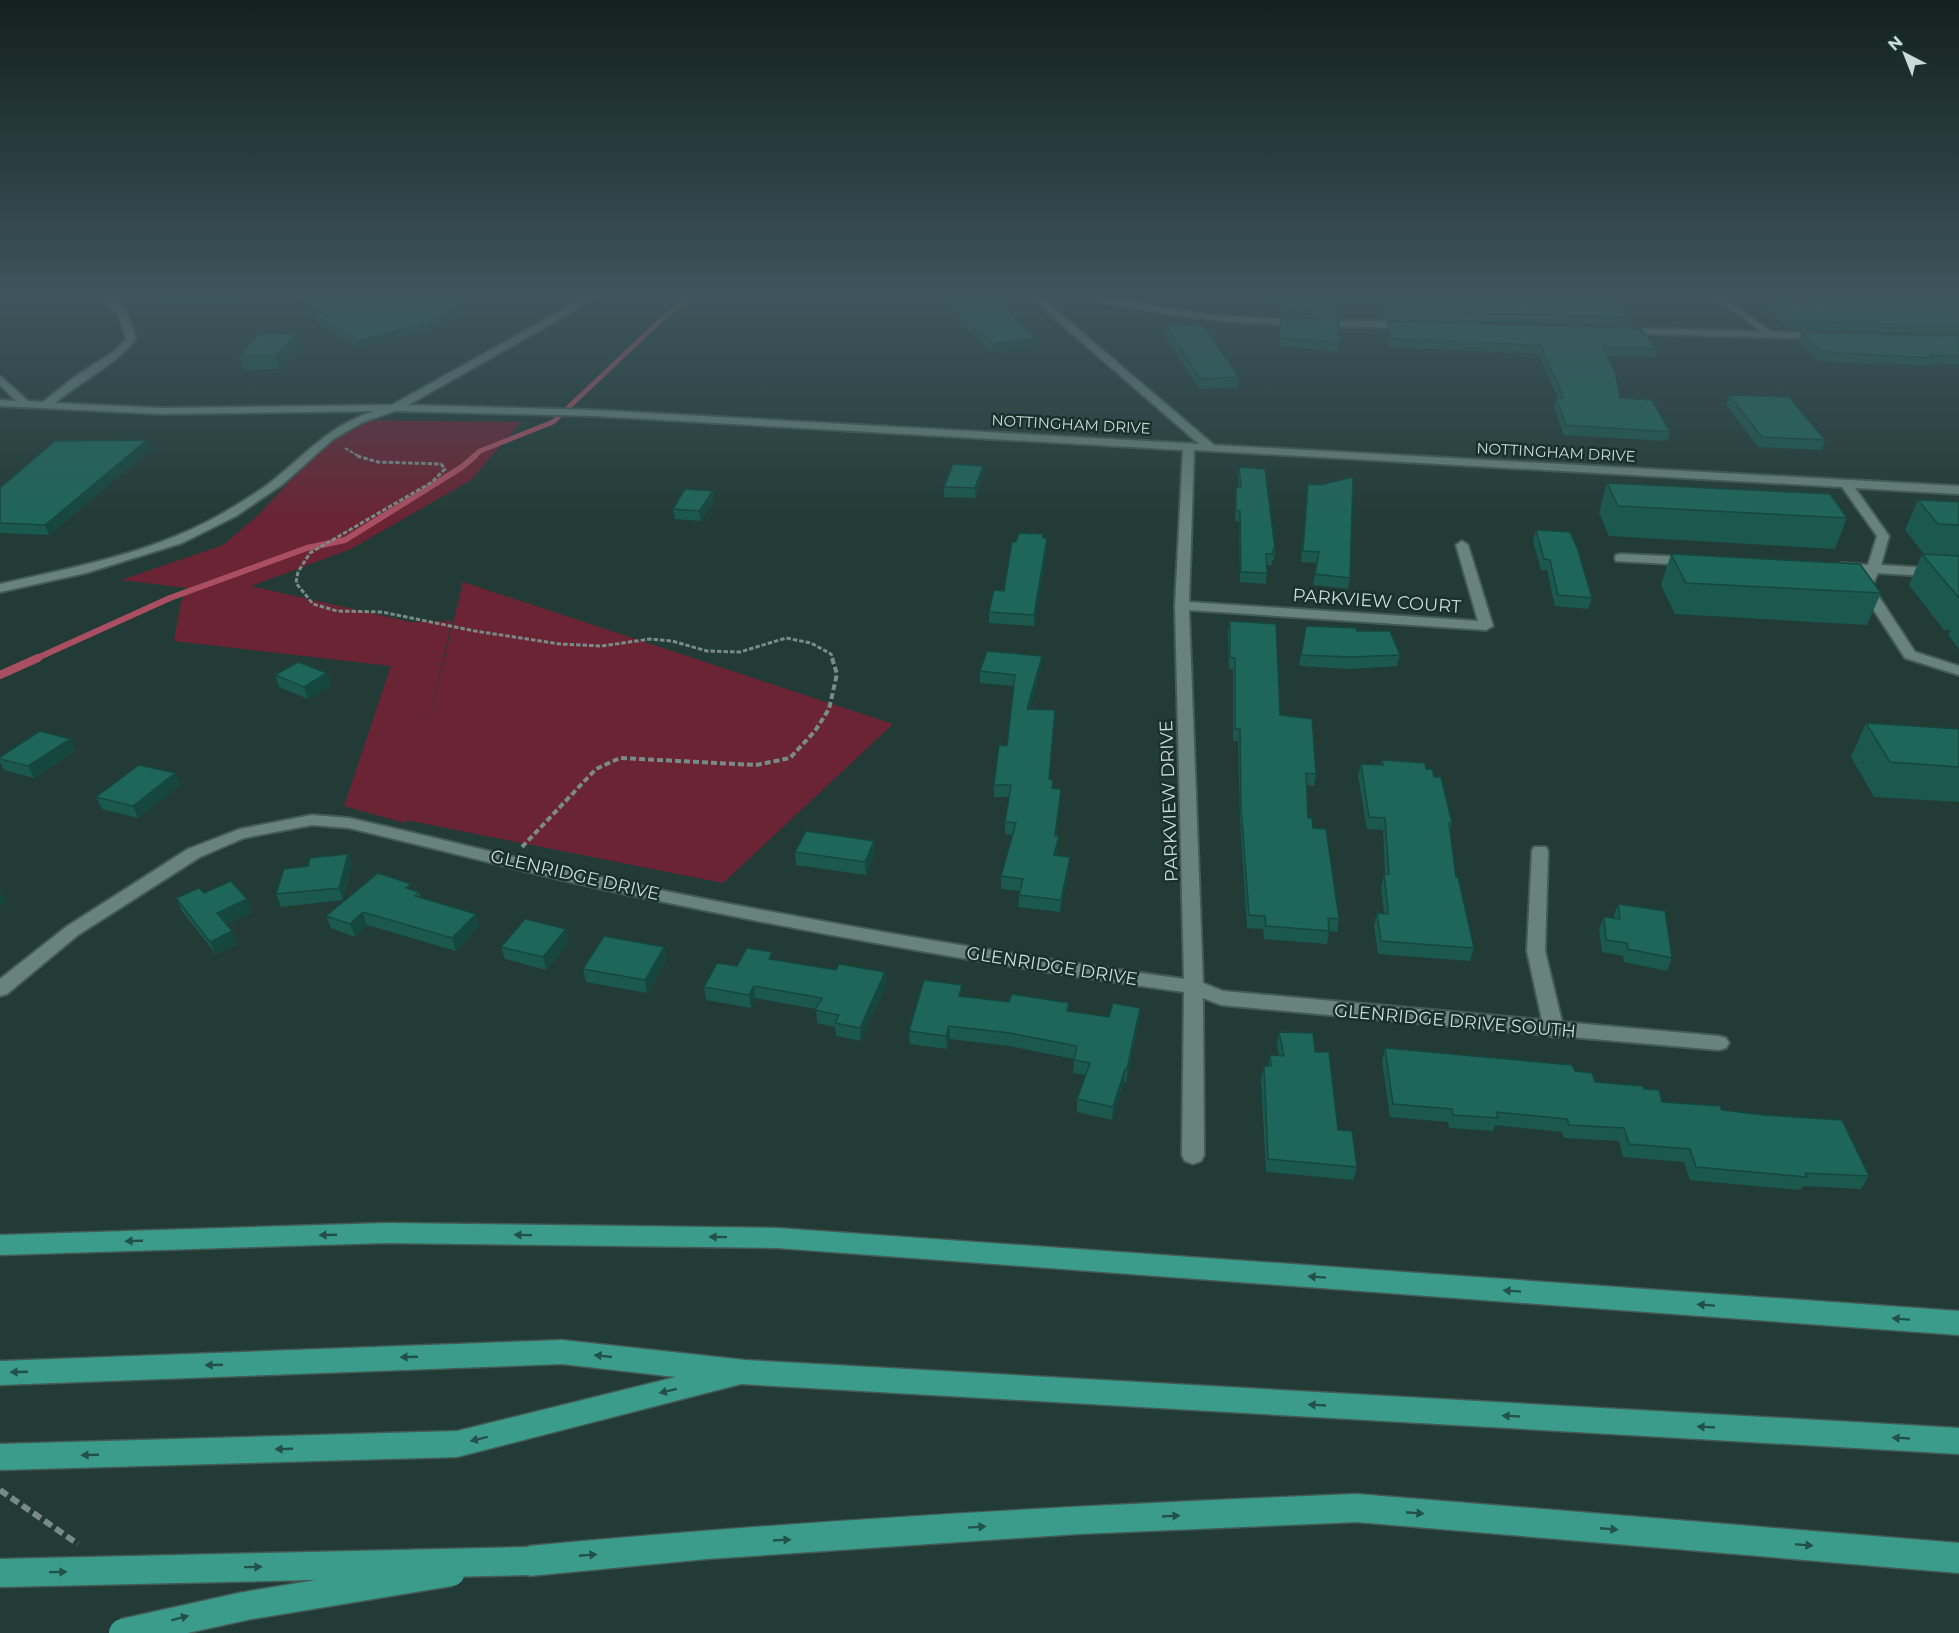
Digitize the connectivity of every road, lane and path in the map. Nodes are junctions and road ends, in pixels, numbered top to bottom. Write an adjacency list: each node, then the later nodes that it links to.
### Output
1 (89, 372): 7 (street)
2 (458, 372): 8 (street)
3 (1123, 372): 11 (street)
4 (0, 379): 6 (street)
5 (0, 403): 6 (street, NOTTINGHAM DRIVE)
6 (25, 404): 7 (street, NOTTINGHAM DRIVE)
7 (46, 405): 8 (street, NOTTINGHAM DRIVE)
8 (394, 408): 9 (street); 10 (street, NOTTINGHAM DRIVE)
9 (333, 435): 20 (street); 24 (path)
10 (1189, 446): 11 (street, NOTTINGHAM DRIVE); 21 (street, PARKVIEW DRIVE)
11 (1211, 448): 12 (street, NOTTINGHAM DRIVE)
12 (1846, 484): 13 (street, NOTTINGHAM DRIVE); 18 (street)
13 (1959, 490)
14 (1462, 545): 21 (street, PARKVIEW COURT)
15 (1621, 558): 16 (street)
16 (1701, 561)
17 (1828, 566): 18 (street)
18 (1874, 568): 19 (street); 22 (street)
19 (1959, 574)
20 (0, 588)
21 (1182, 606): 25 (street, PARKVIEW DRIVE)
22 (1959, 671)
23 (1540, 851): 27 (street)
24 (509, 861): 25 (street, GLENRIDGE DRIVE); 26 (street, GLENRIDGE DRIVE)
25 (1194, 987): 27 (street, GLENRIDGE DRIVE SOUTH); 29 (street, PARKVIEW DRIVE)
26 (0, 989)
27 (1554, 1030): 28 (street, GLENRIDGE DRIVE SOUTH)
28 (1719, 1044)
29 (1193, 1155)
30 (0, 1245): 31 (highway, one-way to 30)
31 (1959, 1323)
32 (745, 1372): 33 (highway, one-way to 33); 34 (highway, one-way to 32); 35 (highway, one-way to 35)
33 (0, 1373)
34 (1959, 1441)
35 (0, 1457)
36 (1959, 1558): 37 (highway, one-way to 36)
37 (530, 1561): 38 (highway, one-way to 37, bridge); 39 (highway, one-way to 37, bridge)
38 (0, 1573)
39 (123, 1633)

